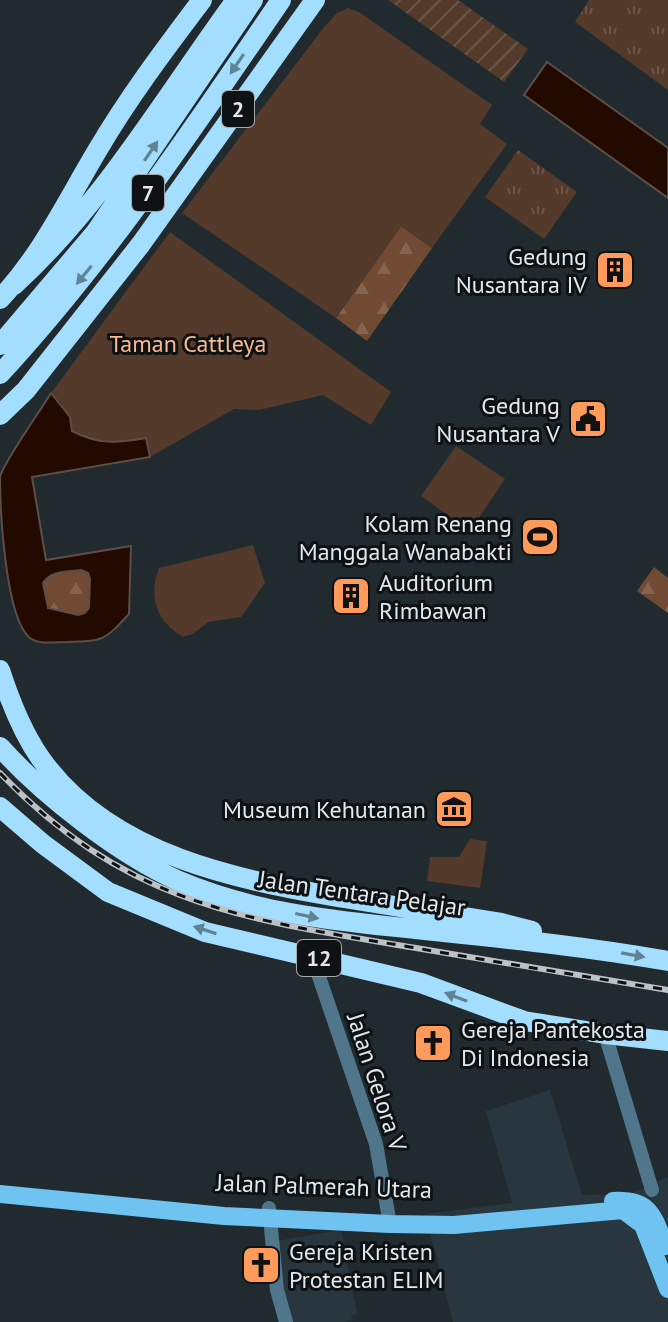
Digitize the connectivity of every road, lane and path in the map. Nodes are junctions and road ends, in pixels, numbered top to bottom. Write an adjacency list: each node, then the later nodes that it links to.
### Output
1 (202, 0): 6 (highway)
2 (236, 0): 6 (highway)
3 (253, 0): 7 (highway, 7, one-way to 3)
4 (281, 0): 8 (highway, 7, one-way to 8)
5 (315, 0): 9 (highway, 2)
6 (7, 292)
7 (0, 345)
8 (0, 374)
9 (26, 390): 10 (highway, 2); 11 (highway)
10 (0, 415)
11 (0, 434)
12 (0, 670): 15 (highway)
13 (0, 747): 15 (highway, Jalan Tentara Pelajar / 12)
14 (0, 807): 16 (highway, 12, one-way to 14)
15 (110, 832): 17 (highway, Jalan Tentara Pelajar / 12, one-way to 17)
16 (312, 956): 18 (highway, 12, one-way to 16); 27 (street, Jalan Gelora V)
17 (668, 961)
18 (605, 1034): 19 (highway, 12); 24 (street)
19 (668, 1041)
20 (0, 1184): 23 (main road, Jalan Palmerah Utara)
21 (668, 1184): 24 (street)
22 (0, 1194): 23 (main road, Jalan Palmerah Utara)
23 (76, 1197): 26 (main road, Jalan Palmerah Utara)
24 (649, 1199): 25 (main road, Jalan Palmerah Utara); 28 (main road)
25 (559, 1210): 27 (main road, Jalan Palmerah Utara); 29 (main road, Jalan Palmerah Utara)
26 (270, 1213): 27 (main road, Jalan Palmerah Utara); 30 (street)
27 (390, 1220)
28 (668, 1254)
29 (668, 1289)
30 (286, 1322)

